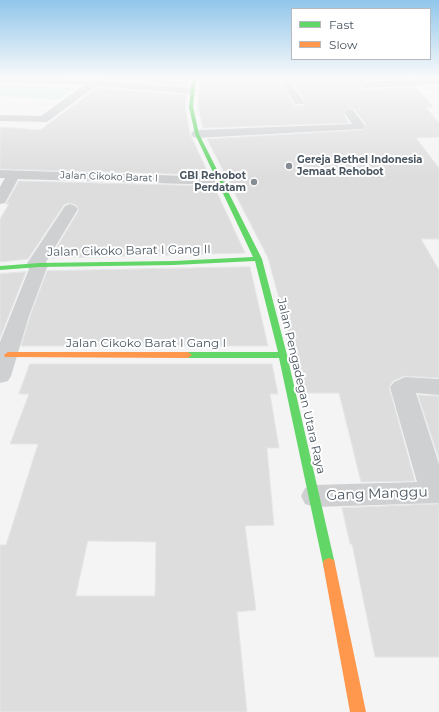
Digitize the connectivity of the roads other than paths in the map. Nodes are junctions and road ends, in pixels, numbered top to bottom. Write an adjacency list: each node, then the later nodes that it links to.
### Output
1 (55, 111): 4 (street)
2 (192, 111): 5 (street, Jalan Pengadegan Utara Raya)
3 (349, 112): 5 (street)
4 (0, 118)
5 (197, 134): 7 (street, Jalan Pengadegan Utara Raya)
6 (7, 174): 7 (street, Jalan Cikoko Barat I); 8 (street)
7 (219, 181): 10 (street, Jalan Pengadegan Utara Raya)
8 (0, 200)
9 (70, 209): 11 (street)
10 (258, 259): 11 (street, Jalan Cikoko Barat I Gang II); 14 (street, Jalan Pengadegan Utara Raya)
11 (37, 265): 12 (street, Jalan Cikoko Barat I Gang II); 13 (street)
12 (0, 268)
13 (8, 355): 14 (street, Jalan Cikoko Barat I Gang I); 15 (street)
14 (284, 355): 18 (street, Jalan Pengadegan Utara Raya)
15 (0, 376)
16 (439, 387): 17 (street)
17 (437, 492): 18 (street, Gang Manggu)
18 (315, 496): 19 (street, Jalan Pengadegan Utara Raya)
19 (358, 712)

